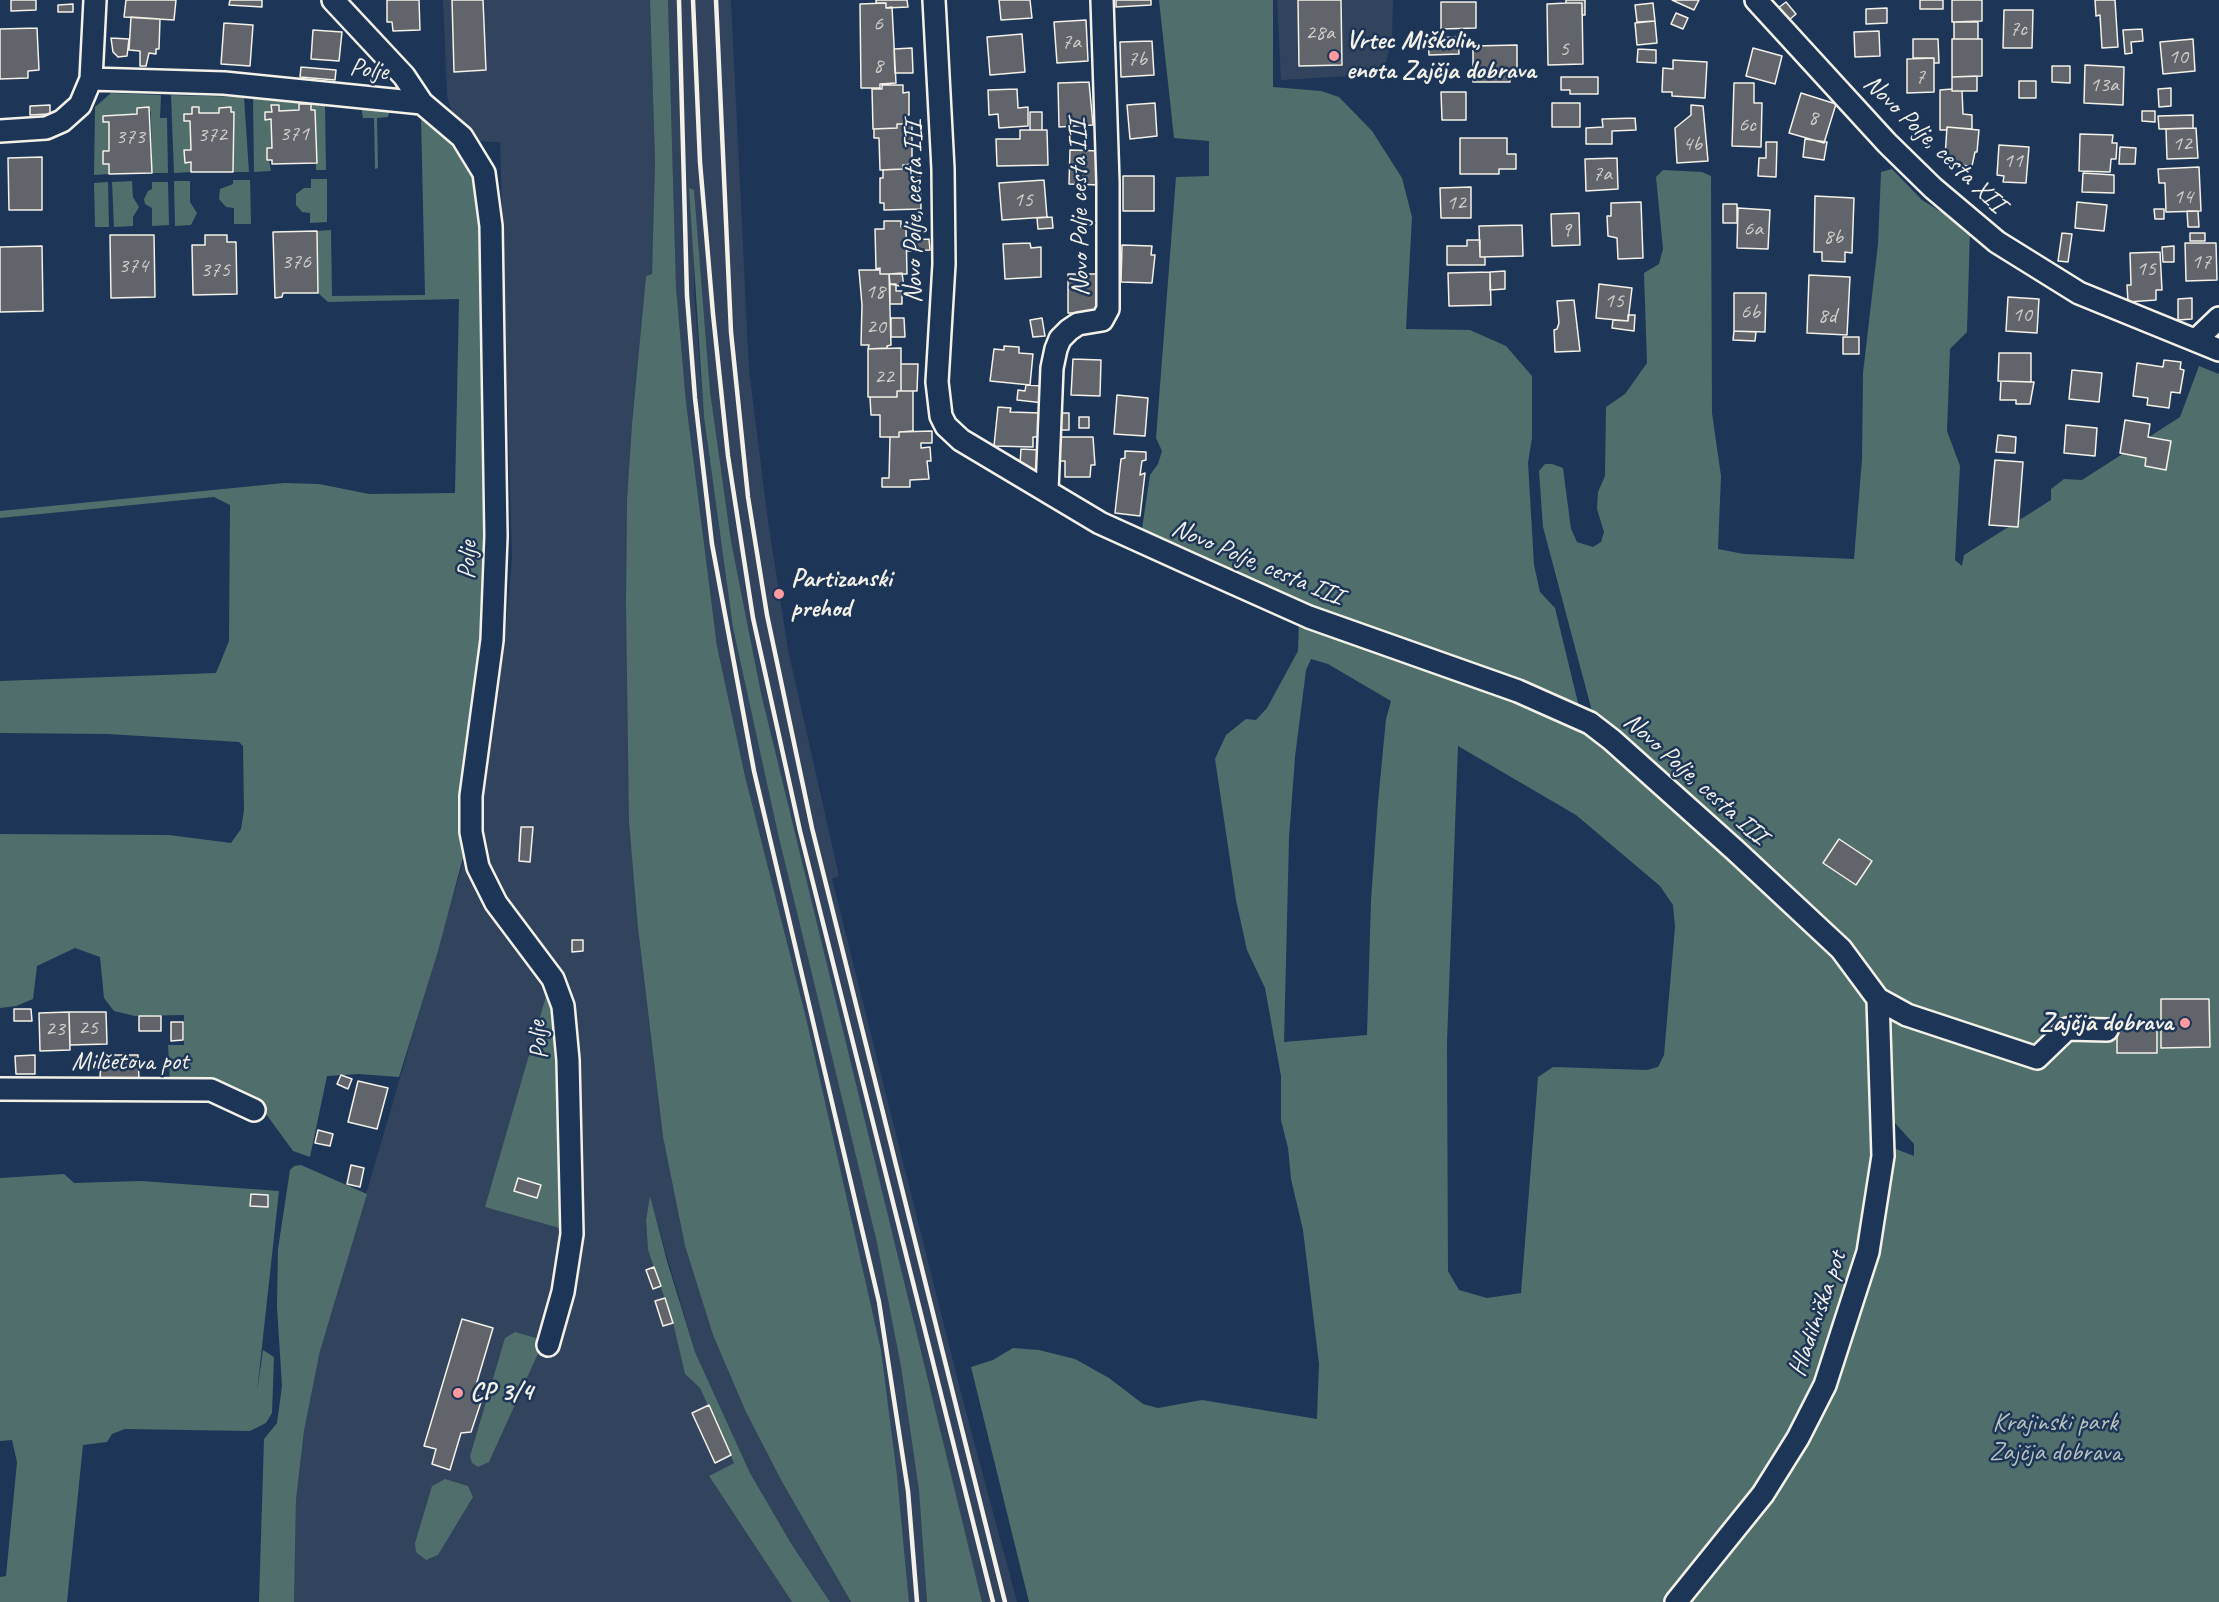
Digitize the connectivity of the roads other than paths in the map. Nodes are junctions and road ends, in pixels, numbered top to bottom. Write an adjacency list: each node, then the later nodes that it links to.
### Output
1 (95, 0): 6 (street)
2 (333, 0): 7 (street)
3 (934, 0): 12 (street, Novo Polje, cesta III)
4 (1102, 0): 12 (street, Novo Polje cesta III)
5 (1756, 0): 10 (street, Novo Polje, cesta XII)
6 (91, 79): 7 (street, Polje); 8 (street)
7 (422, 103): 17 (street, Polje)
8 (0, 131)
9 (2219, 318): 10 (street)
10 (2196, 340): 11 (street, Novo Polje, cesta XII)
11 (2219, 350)
12 (1047, 490): 13 (street, Novo Polje, cesta III)
13 (1878, 999): 14 (street); 18 (street, Hladilniška pot)
14 (2107, 1030)
15 (0, 1089): 16 (street, Milčetova pot)
16 (254, 1110)
17 (548, 1345)
18 (1676, 1602)

